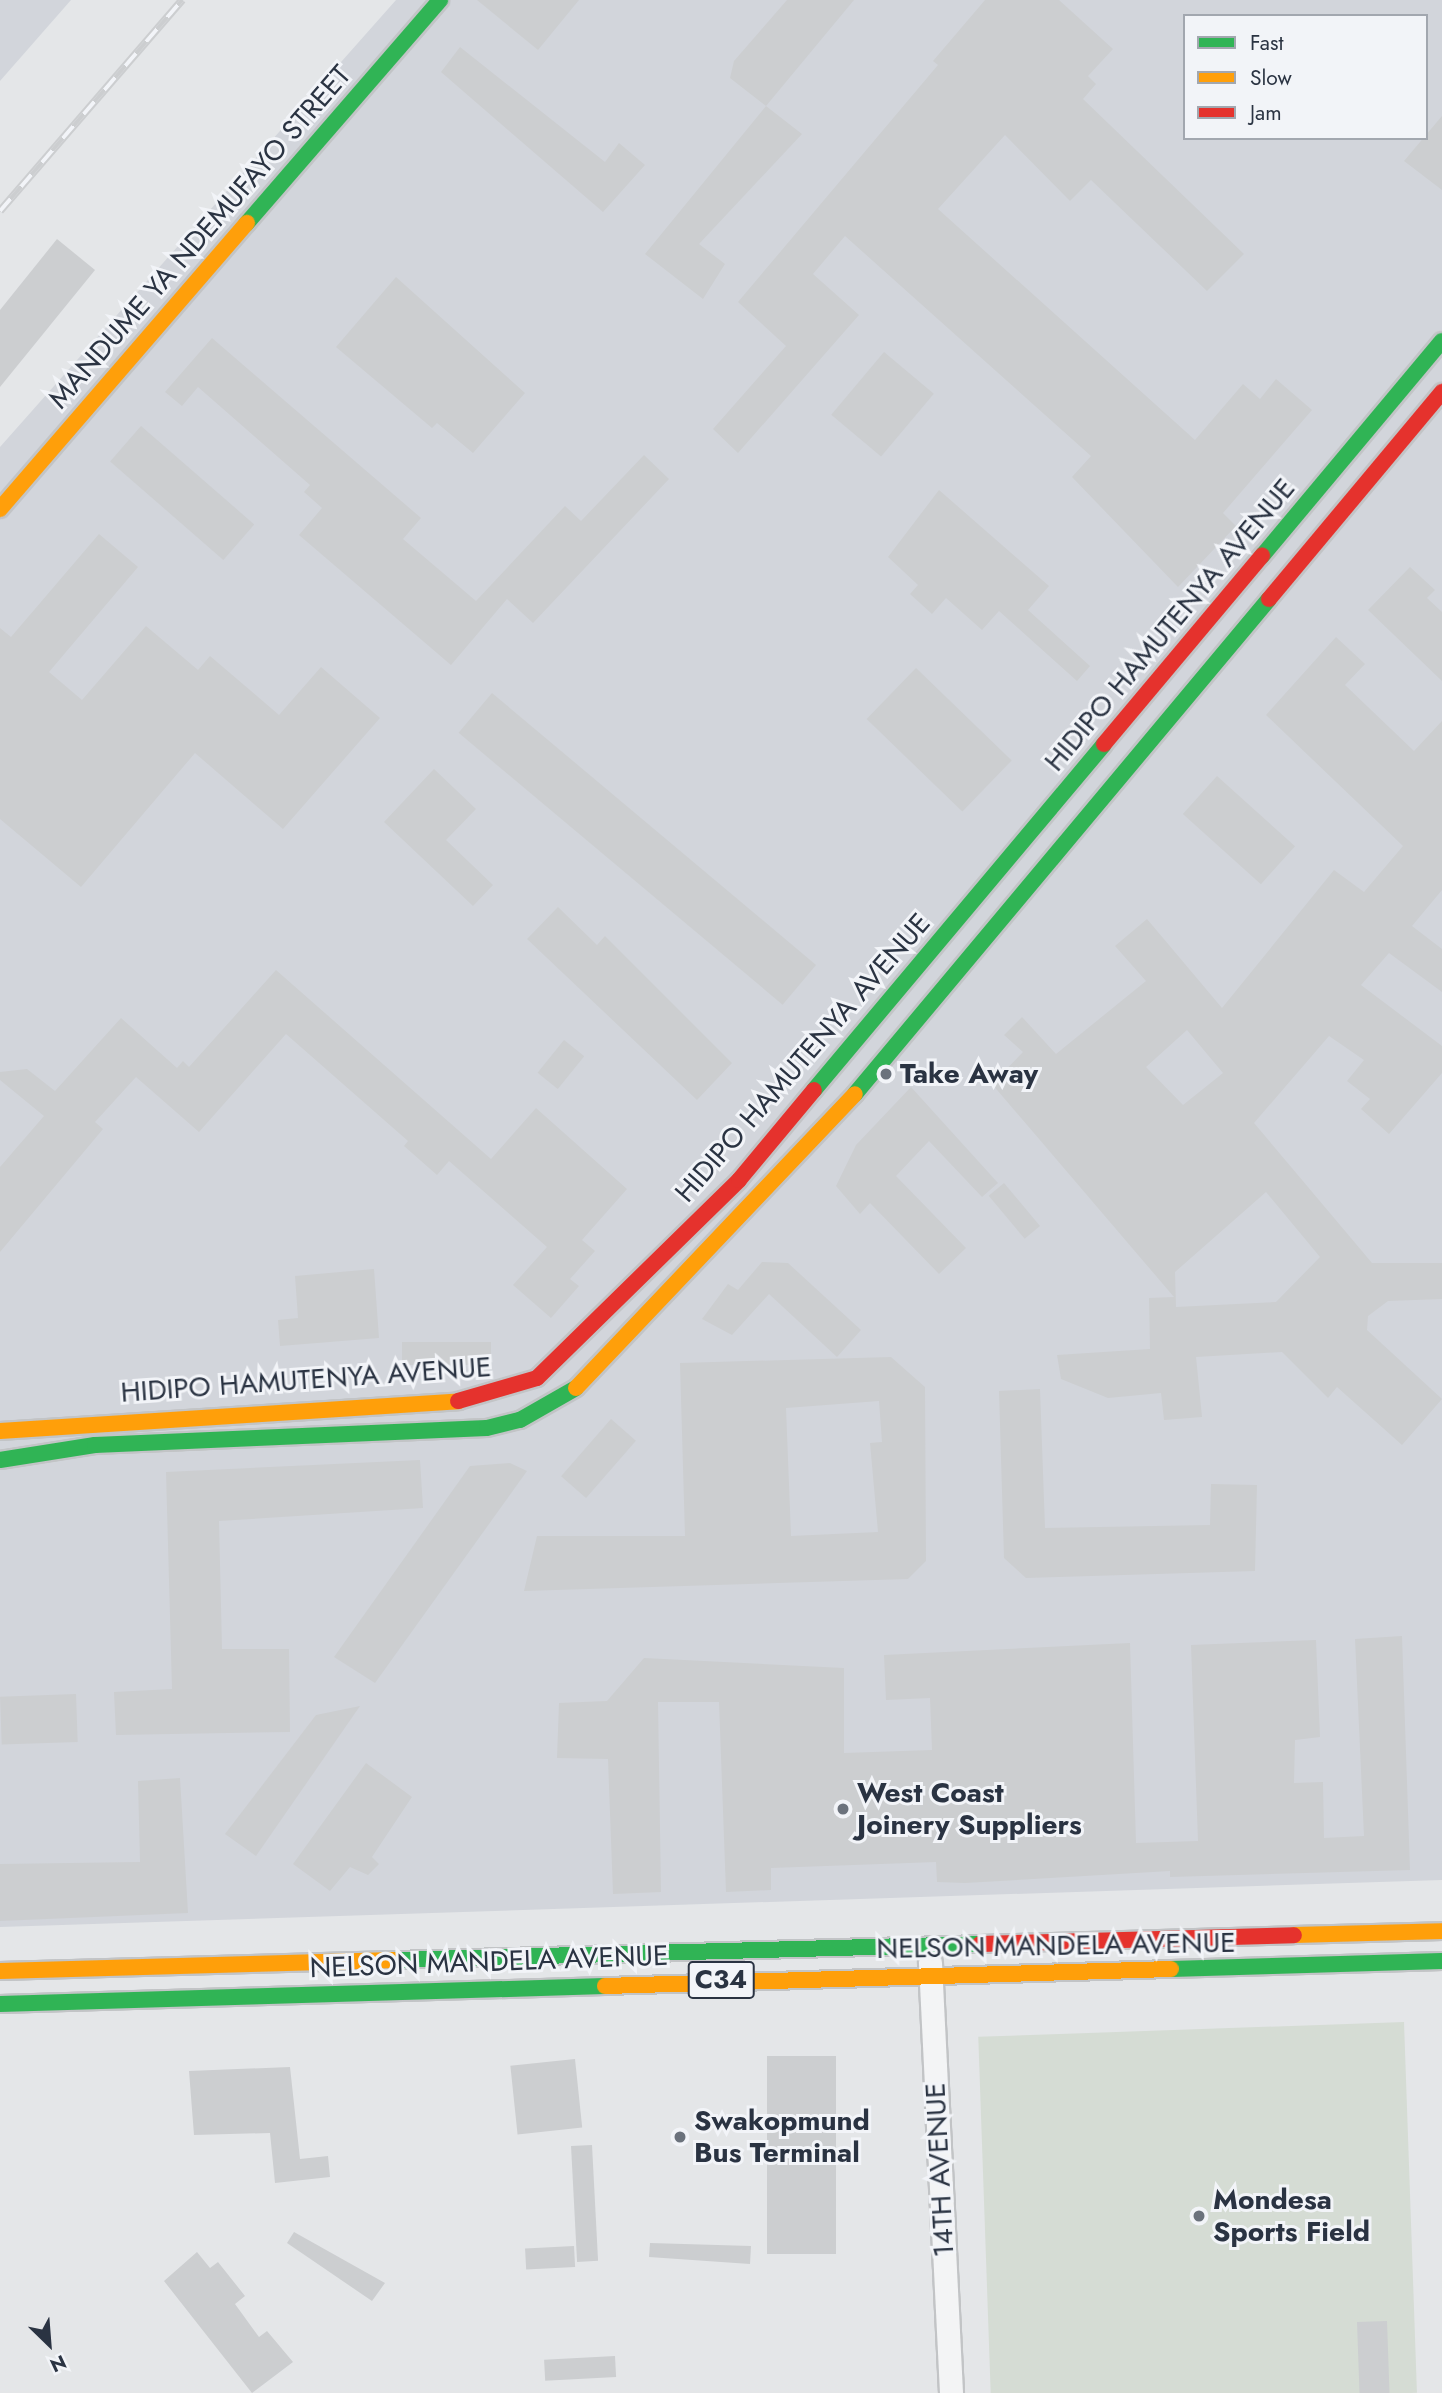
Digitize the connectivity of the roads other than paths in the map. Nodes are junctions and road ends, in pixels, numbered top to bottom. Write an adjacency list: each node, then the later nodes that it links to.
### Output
1 (440, 0): 4 (street, MANDUME YA NDEMUFAYO STREET)
2 (1442, 341): 6 (street, HIDIPO HAMUTENYA AVENUE)
3 (1442, 392): 8 (street, HIDIPO HAMUTENYA AVENUE)
4 (0, 509)
5 (0, 1424): 6 (street)
6 (24, 1427): 7 (street, HIDIPO HAMUTENYA AVENUE)
7 (0, 1432)
8 (18, 1457): 9 (street, HIDIPO HAMUTENYA AVENUE); 10 (street)
9 (0, 1460)
10 (0, 1467)
11 (1442, 1931): 12 (street, NELSON MANDELA AVENUE / C34)
12 (930, 1947): 16 (street, NELSON MANDELA AVENUE / C34); 17 (street, 14TH AVENUE)
13 (0, 1958): 16 (street)
14 (1442, 1961): 17 (street, NELSON MANDELA AVENUE / C34)
15 (0, 1971): 16 (street, NELSON MANDELA AVENUE / C34)
16 (19, 1971)
17 (931, 1975): 18 (street, NELSON MANDELA AVENUE / C34); 21 (street, 14TH AVENUE)
18 (53, 2003): 19 (street, NELSON MANDELA AVENUE / C34); 20 (street)
19 (0, 2004)
20 (10, 2021)
21 (951, 2393)

